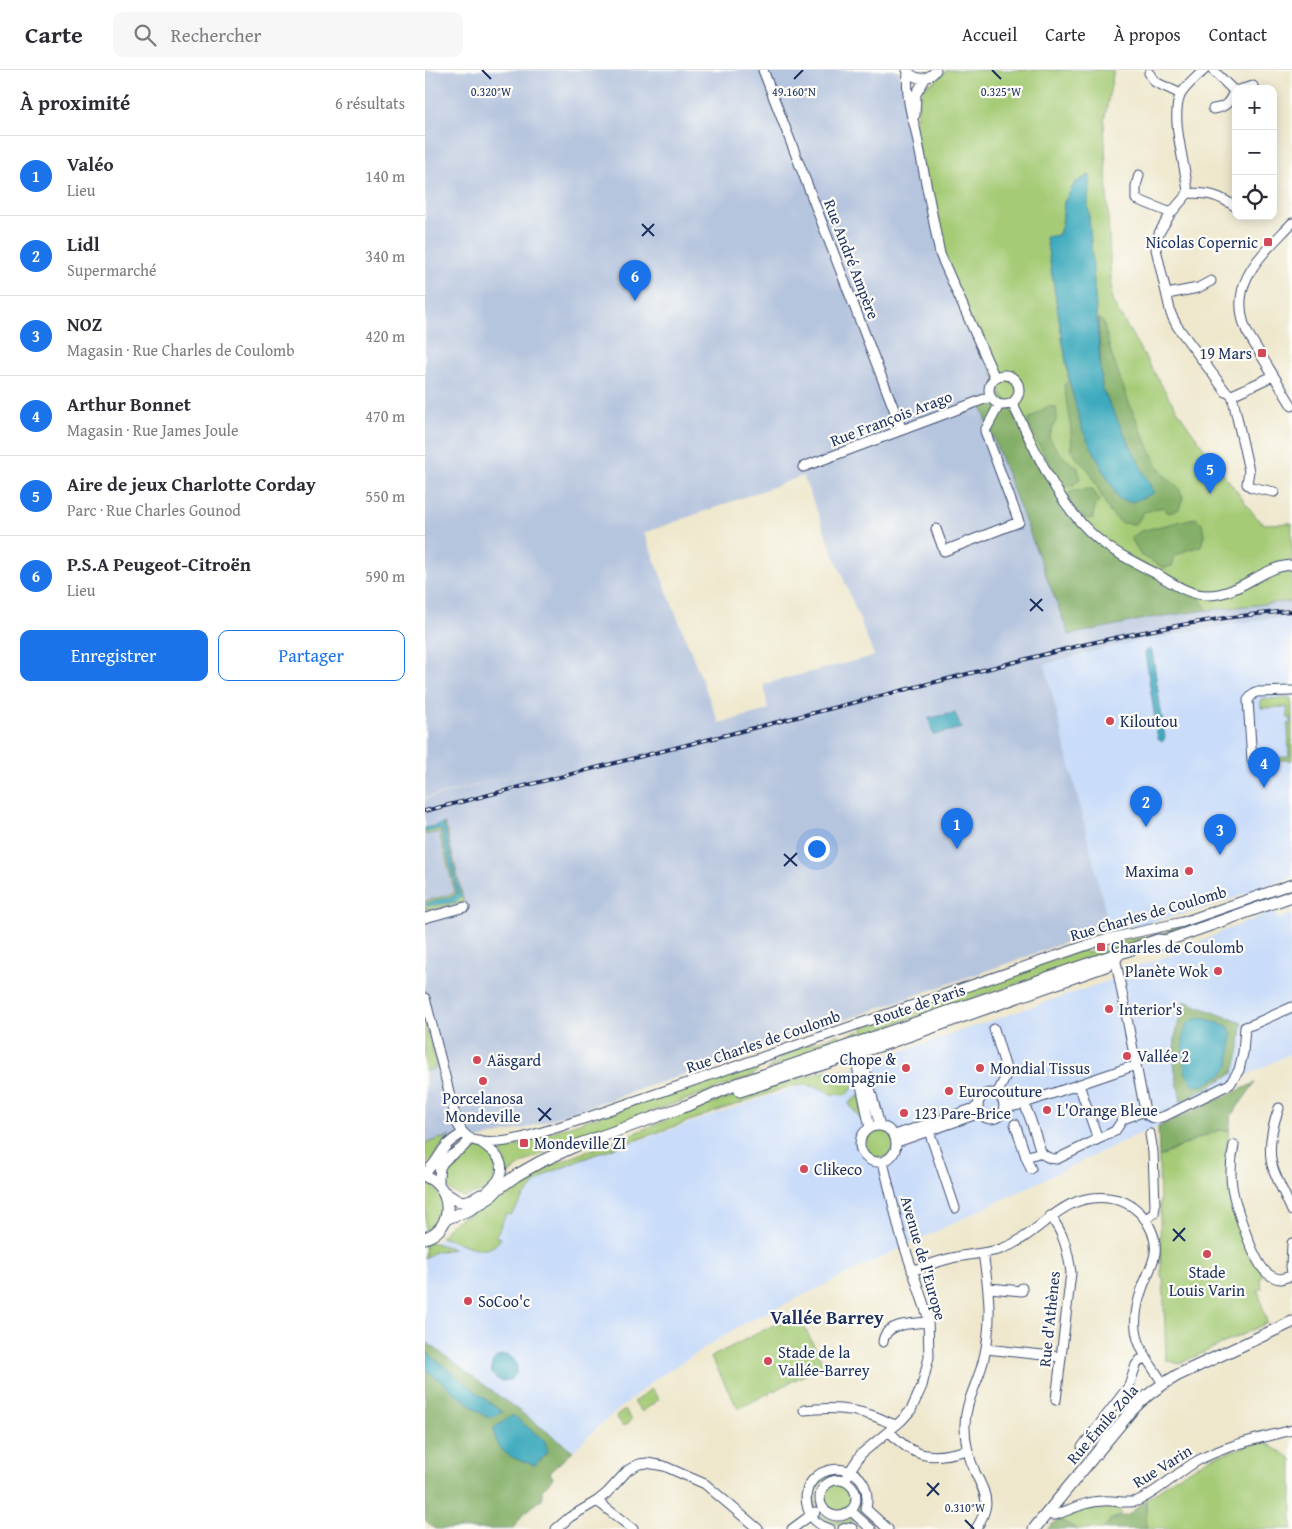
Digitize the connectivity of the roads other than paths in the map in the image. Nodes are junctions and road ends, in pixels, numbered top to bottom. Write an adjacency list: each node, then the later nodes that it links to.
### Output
1 (763, 70): 27 (street, Rue André Ampère)
2 (936, 70): 7 (street)
3 (1204, 70): 9 (street)
4 (1213, 70): 8 (street)
5 (908, 71): 7 (street); 12 (street)
6 (1149, 73): 9 (street)
7 (925, 79): 12 (street)
8 (1232, 86)
9 (1181, 94): 14 (street)
10 (1232, 102): 11 (street)
11 (1213, 109)
12 (915, 127): 21 (street)
13 (1139, 175): 16 (street)
14 (1187, 193): 15 (street); 16 (street)
15 (1232, 205)
16 (1171, 213): 19 (street)
17 (1292, 223): 20 (street)
18 (1211, 281): 19 (street)
19 (1167, 294): 22 (street)
20 (1273, 376): 22 (street); 26 (street)
21 (995, 378): 23 (street); 24 (street)
22 (1232, 394): 29 (street)
23 (989, 397): 25 (street); 27 (street, Rue François Arago)
24 (1012, 403): 25 (street); 31 (street)
25 (999, 405): 30 (street)
26 (1292, 406)
27 (901, 430): 28 (street, Rue François Arago)
28 (803, 467)
29 (1274, 492)
30 (936, 529)
31 (1292, 565)
32 (1292, 692): 33 (street)
33 (1252, 761)
34 (1292, 884): 59 (street, Rue Charles de Coulomb)
35 (1292, 896): 38 (main road, Route de Paris)
36 (465, 907): 37 (street)
37 (425, 918)
38 (1119, 957): 42 (main road, Route de Paris); 43 (street)
39 (425, 998): 56 (street)
40 (1292, 1006): 50 (street)
41 (994, 1029): 45 (street)
42 (856, 1048): 52 (street); 53 (street); 67 (main road, Route de Paris)
43 (1136, 1065): 44 (street); 50 (street)
44 (1079, 1085): 46 (street); 58 (street)
45 (997, 1094): 47 (street); 49 (street)
46 (1024, 1103): 47 (street); 61 (street)
47 (1005, 1106): 49 (street)
48 (1279, 1108): 71 (street)
49 (979, 1110): 54 (street); 57 (street)
50 (1145, 1111): 58 (street)
51 (1015, 1124): 62 (street)
52 (880, 1126): 53 (street); 57 (street)
53 (870, 1128): 63 (street)
54 (929, 1131): 57 (street); 70 (street)
55 (1150, 1134): 74 (street)
56 (466, 1136): 59 (street, Rue Charles de Coulomb); 65 (street); 68 (street)
57 (896, 1139): 63 (street)
58 (1099, 1139): 61 (street)
59 (479, 1141): 69 (street)
60 (1234, 1145): 79 (street)
61 (1041, 1152): 62 (street)
62 (1026, 1157): 64 (street)
63 (883, 1162): 78 (street, Avenue de l'Europe)
64 (1031, 1169)
65 (425, 1172)
66 (425, 1176): 68 (main road)
67 (499, 1188): 69 (main road, Route de Paris); 73 (main road, Route de Paris)
68 (442, 1189): 69 (main road, Route de Paris); 73 (main road)
69 (486, 1192)
70 (955, 1208)
71 (1292, 1211)
72 (1050, 1216): 74 (street); 77 (street); 86 (street, Rue d'Athènes)
73 (445, 1219): 75 (main road)
74 (1145, 1219): 87 (street)
75 (425, 1238)
76 (1292, 1243): 79 (street)
77 (983, 1253): 78 (street); 80 (street)
78 (912, 1271): 82 (street, Avenue de l'Europe)
79 (1292, 1274)
80 (989, 1288): 81 (street); 85 (street)
81 (1022, 1288)
82 (928, 1322): 84 (street); 91 (street, Avenue de l'Europe)
83 (1292, 1322): 88 (main road, Rue Émile Zola)
84 (883, 1342)
85 (986, 1349): 86 (street); 94 (street)
86 (1061, 1357): 89 (street, Rue d'Athènes)
87 (1146, 1358): 88 (street); 93 (street)
88 (1163, 1383): 100 (main road, Rue Émile Zola)
89 (1056, 1400)
90 (804, 1410): 91 (street)
91 (892, 1428): 94 (street); 95 (street, Avenue de l'Europe)
92 (1292, 1430): 100 (street, Rue Varin)
93 (1082, 1447)
94 (967, 1450): 111 (street)
95 (850, 1471): 96 (street, Avenue de l'Europe); 101 (street); 103 (street)
96 (845, 1482): 98 (street); 99 (street)
97 (597, 1501): 102 (street); 104 (street); 105 (street)
98 (822, 1508): 99 (street); 101 (street)
99 (851, 1511): 103 (street)
100 (1047, 1513): 112 (main road, Rue Émile Zola)
101 (811, 1515): 106 (street); 107 (street)
102 (558, 1527)
103 (875, 1527): 110 (street)
104 (633, 1529)
105 (758, 1529)
106 (792, 1529)
107 (830, 1529)
108 (843, 1529): 109 (street)
109 (853, 1529)
110 (888, 1529)
111 (976, 1529)
112 (1034, 1529)

